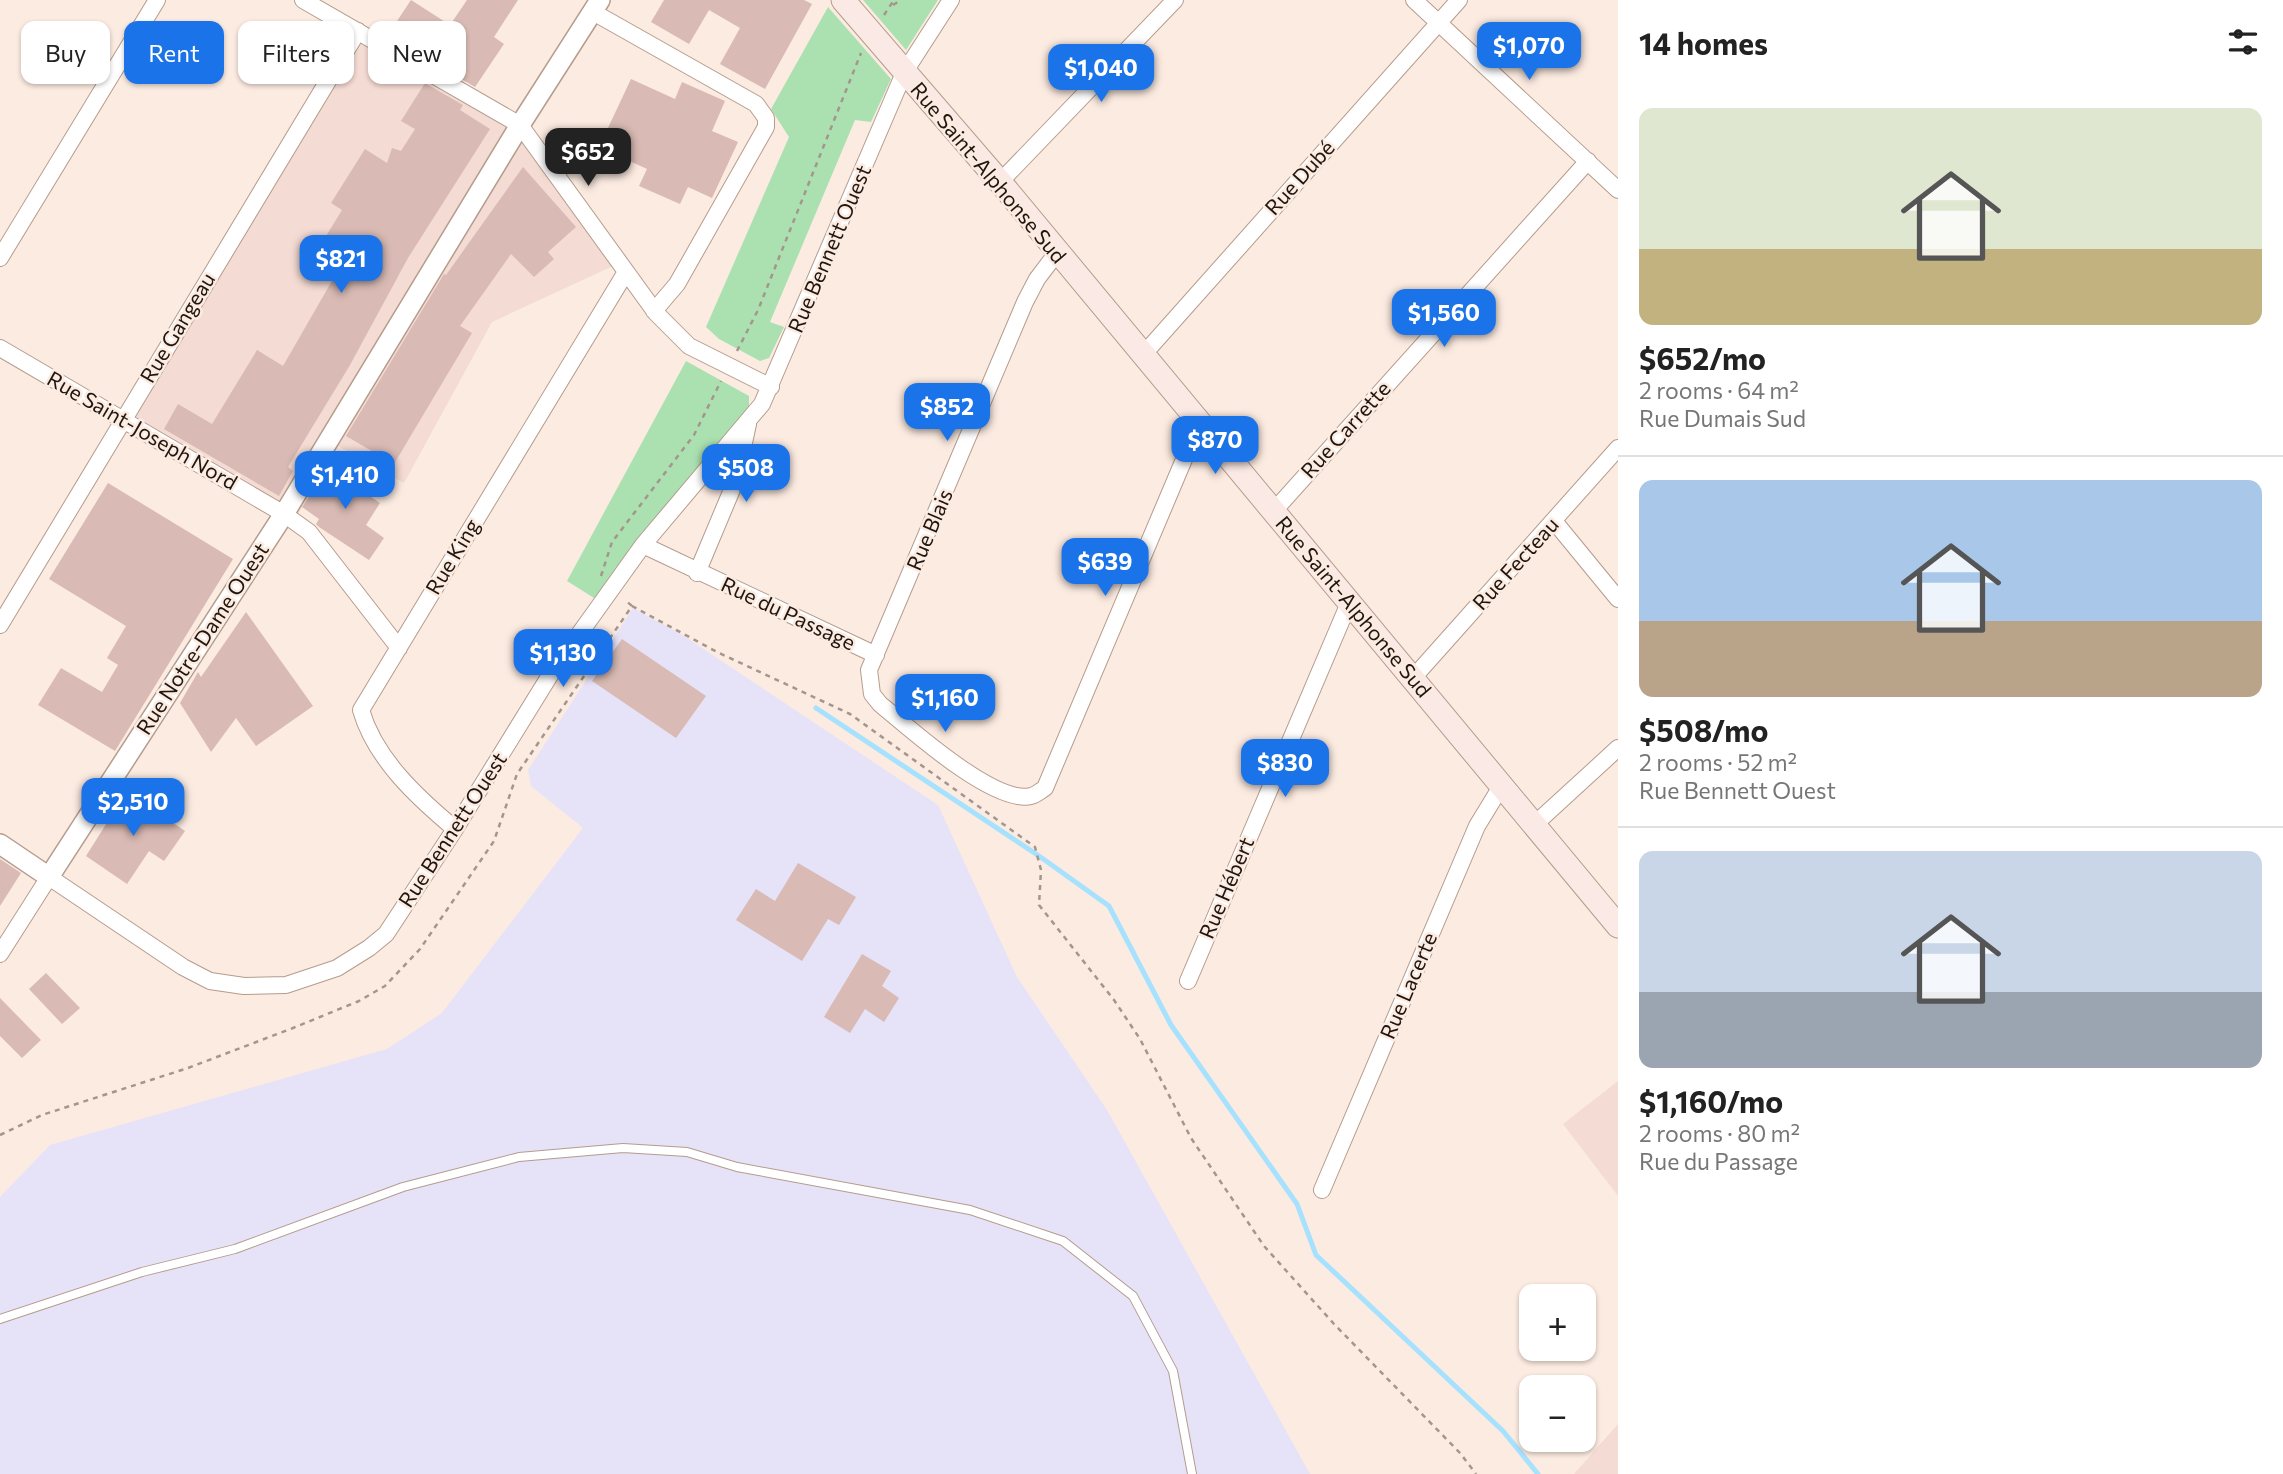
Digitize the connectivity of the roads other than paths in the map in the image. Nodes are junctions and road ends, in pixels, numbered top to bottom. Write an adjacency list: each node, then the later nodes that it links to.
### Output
1 (157, 0): 17 (street)
2 (303, 0): 10 (street)
3 (843, 0): 11 (main road, Rue Saint-Alphonse Sud)
4 (951, 0): 11 (street, Rue Bennett Ouest)
5 (1175, 0): 14 (street)
6 (1414, 0): 9 (street)
7 (1459, 0): 9 (street, Rue Dubé)
8 (597, 6): 12 (street, Rue Notre-Dame Ouest); 19 (street)
9 (1438, 23): 13 (street); 21 (street, Rue Dubé)
10 (358, 31): 12 (street); 23 (street, Rue Gangeau)
11 (904, 73): 14 (main road, Rue Saint-Alphonse Sud); 22 (street, Rue Bennett Ouest)
12 (520, 125): 18 (street); 28 (street, Rue Notre-Dame Ouest)
13 (1588, 161): 15 (street); 27 (street, Rue Carrette)
14 (1000, 182): 16 (main road, Rue Saint-Alphonse Sud)
15 (1618, 190)
16 (1056, 254): 21 (main road, Rue Saint-Alphonse Sud); 36 (street, Rue Blais)
17 (0, 258)
18 (626, 272): 19 (street); 35 (street, Rue King)
19 (654, 310): 22 (street)
20 (0, 348): 23 (street, Rue Saint-Joseph Nord)
21 (1142, 356): 25 (main road, Rue Saint-Alphonse Sud)
22 (771, 387): 24 (street, Rue Bennett Ouest)
23 (122, 420): 28 (street, Rue Saint-Joseph Nord); 34 (street, Rue Gangeau)
24 (748, 422): 30 (street, Rue Bennett Ouest); 31 (street, Rue Bennett Ouest)
25 (1205, 431): 27 (main road, Rue Saint-Alphonse Sud); 36 (street, Rue du Passage)
26 (1618, 448): 29 (street, Rue Fecteau)
27 (1273, 512): 33 (main road, Rue Saint-Alphonse Sud)
28 (284, 514): 35 (street, Rue Saint-Joseph Nord); 43 (street, Rue Notre-Dame Ouest)
29 (1554, 520): 32 (street); 37 (street, Rue Fecteau)
30 (643, 545): 31 (street, Rue du Passage); 41 (street, Rue Bennett Ouest)
31 (697, 573): 36 (street, Rue du Passage)
32 (1618, 599)
33 (1349, 603): 37 (main road, Rue Saint-Alphonse Sud); 46 (street, Rue Hébert)
34 (0, 625)
35 (399, 648): 41 (street, Rue King)
36 (876, 655)
37 (1413, 678): 39 (main road, Rue Saint-Alphonse Sud)
38 (1618, 748): 40 (street)
39 (1502, 785): 40 (main road, Rue Saint-Alphonse Sud); 47 (street, Rue Lacerte)
40 (1535, 824): 44 (main road, Rue Saint-Alphonse Sud)
41 (455, 830): 43 (street, Rue Bennett Ouest)
42 (0, 844): 43 (street)
43 (49, 877): 45 (street, Rue Notre-Dame Ouest)
44 (1618, 926)
45 (0, 954)
46 (1188, 981)
47 (1322, 1190)
48 (0, 1319): 49 (lane)
49 (1192, 1474)

